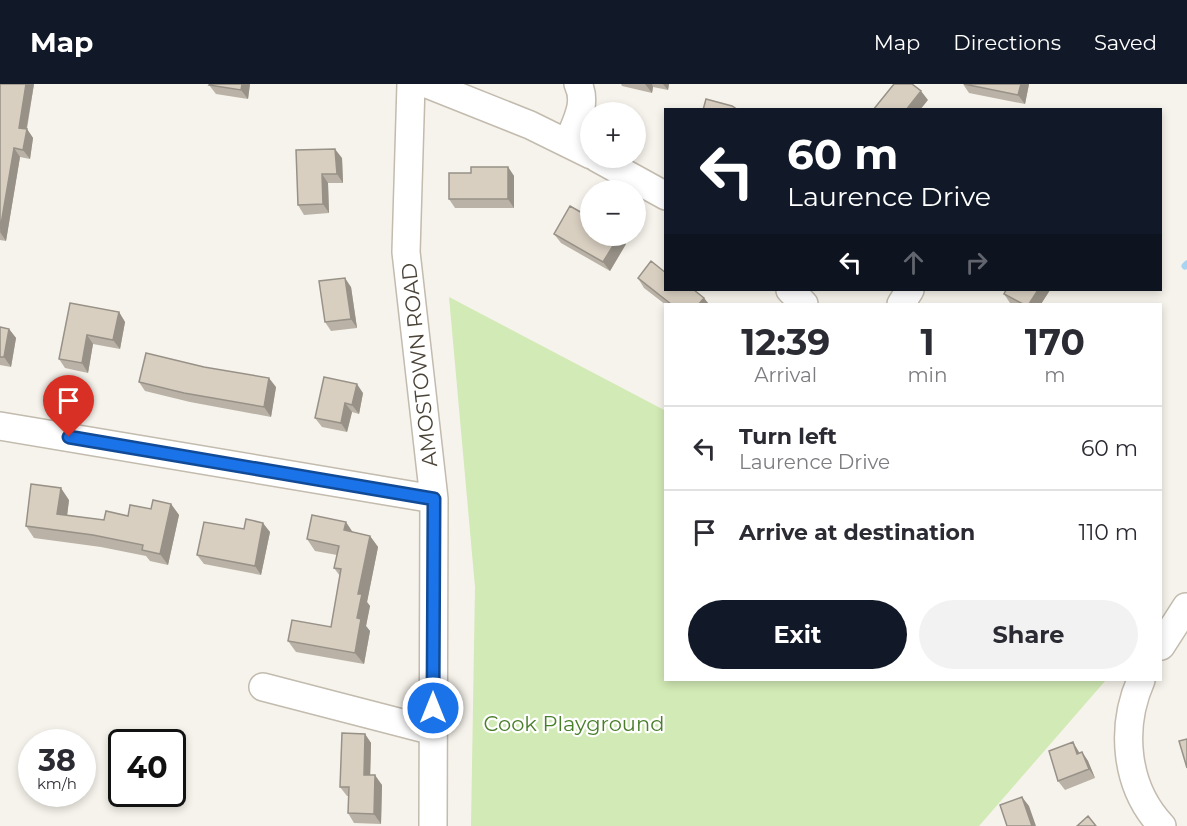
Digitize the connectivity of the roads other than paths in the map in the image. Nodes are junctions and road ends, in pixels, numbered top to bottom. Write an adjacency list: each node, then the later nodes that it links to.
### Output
1 (411, 84): 10 (street, AMOSTOWN ROAD)
2 (427, 84): 4 (street)
3 (578, 84): 4 (street)
4 (579, 149)
5 (615, 168): 6 (street)
6 (664, 195)
7 (791, 291): 8 (street)
8 (803, 303)
9 (0, 426): 10 (street)
10 (434, 499): 15 (street, AMOSTOWN ROAD)
11 (1178, 605): 12 (street)
12 (1162, 644)
13 (1141, 681): 17 (street)
14 (263, 687): 15 (street)
15 (433, 731): 16 (street, AMOSTOWN ROAD)
16 (433, 826)
17 (1162, 826)

